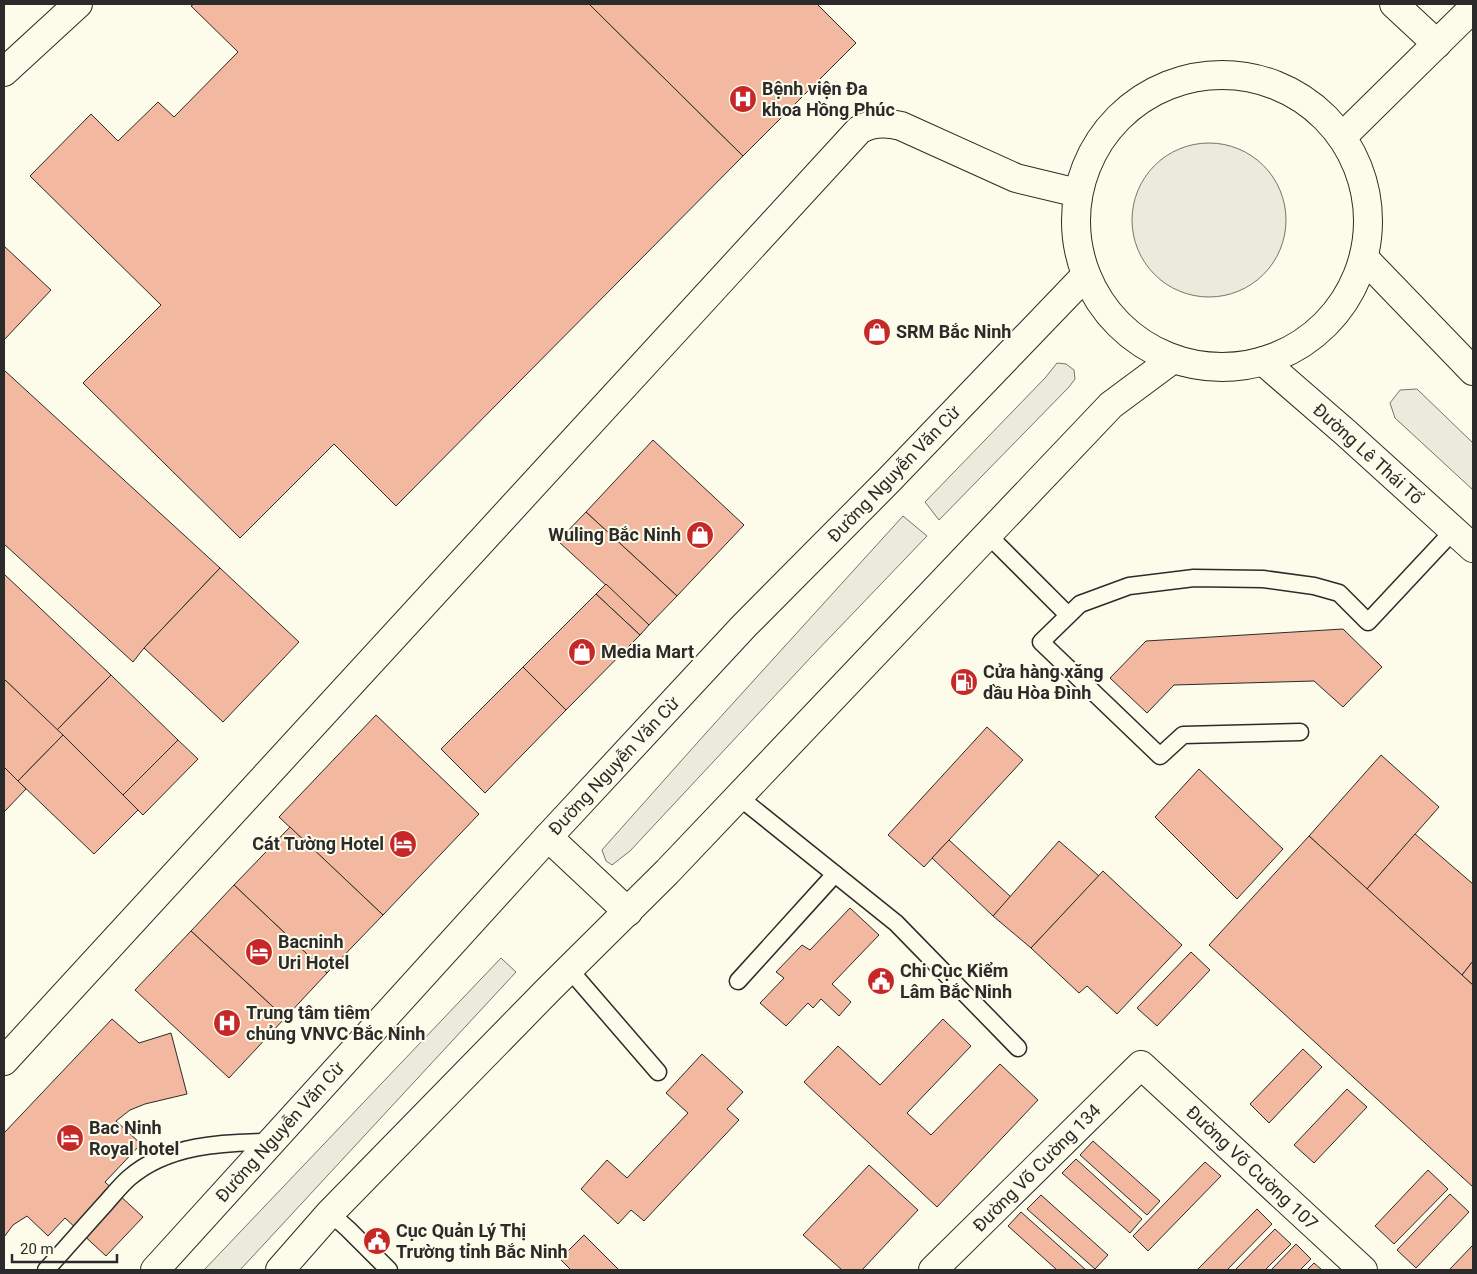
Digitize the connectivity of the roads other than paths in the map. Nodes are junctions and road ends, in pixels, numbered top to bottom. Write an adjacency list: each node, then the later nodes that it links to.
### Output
1 (78, 4): 5 (main road)
2 (1394, 4): 4 (main road)
3 (1473, 8): 4 (main road)
4 (1437, 44): 6 (main road)
5 (4, 72)
6 (1342, 137): 7 (main road); 8 (main road)
7 (1078, 193): 9 (main road); 24 (main road)
8 (1364, 258): 11 (main road); 12 (main road)
9 (1086, 275): 10 (main road); 18 (main road, Đường Nguyễn Văn Cừ)
10 (1173, 359): 11 (main road); 13 (main road)
11 (1263, 361): 14 (main road, Đường Lê Thái Tổ)
12 (1473, 371)
13 (988, 535): 15 (lane); 17 (main road)
14 (1463, 539): 15 (lane)
15 (1068, 615): 16 (lane)
16 (1300, 732)
17 (739, 797): 19 (lane); 20 (main road)
18 (548, 837): 20 (main road); 27 (main road, Đường Nguyễn Văn Cừ)
19 (835, 874): 22 (lane); 23 (lane)
20 (628, 912): 21 (main road)
21 (569, 969): 26 (lane); 28 (main road)
22 (738, 981)
23 (1018, 1048)
24 (4, 1061)
25 (1141, 1065): 29 (main road, Đường Võ Cường 134); 34 (main road, Đường Võ Cường 107)
26 (658, 1072)
27 (271, 1142): 30 (lane); 31 (main road, Đường Nguyễn Văn Cừ)
28 (330, 1213): 32 (main road); 33 (lane)
29 (950, 1265)
30 (46, 1270)
31 (155, 1270)
32 (280, 1270)
33 (389, 1270)
34 (1363, 1270)

